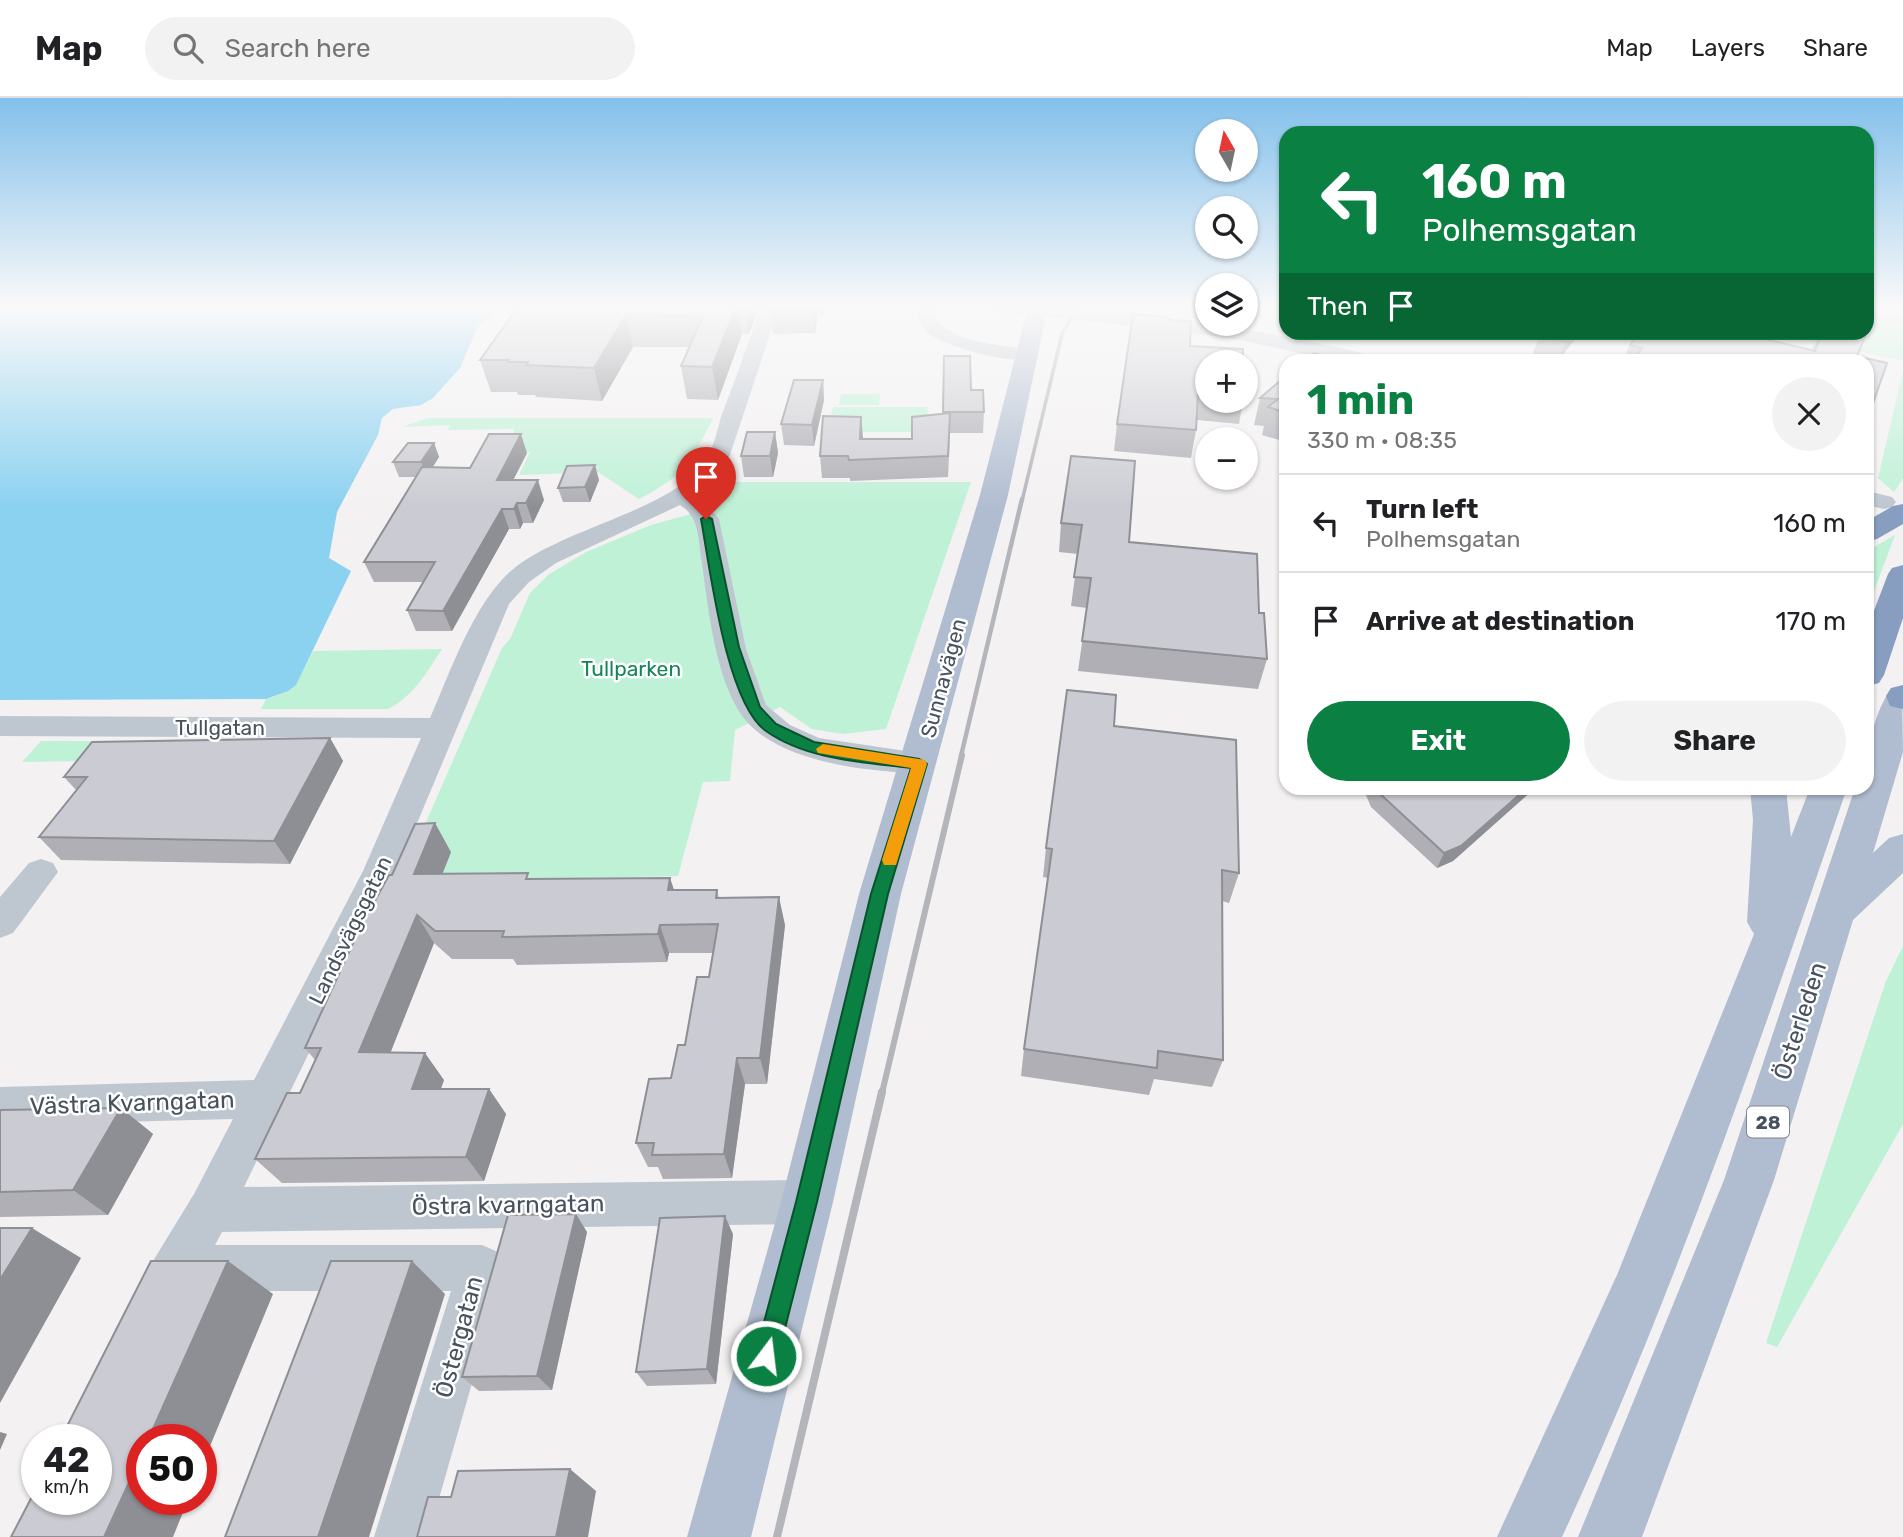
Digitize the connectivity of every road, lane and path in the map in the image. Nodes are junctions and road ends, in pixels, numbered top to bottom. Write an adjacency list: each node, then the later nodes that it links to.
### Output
1 (747, 374): 3 (street, Landsvägsgatan)
2 (1022, 374): 11 (main road, Sunnavägen)
3 (682, 496): 10 (street, Landsvägsgatan); 11 (street)
4 (1888, 507): 5 (highway)
5 (1874, 524)
6 (1903, 574): 7 (highway)
7 (1874, 655)
8 (1903, 697): 12 (main road, Österleden / 28)
9 (0, 726): 10 (street, Tullgatan)
10 (440, 728): 21 (street, Landsvägsgatan)
11 (919, 764): 23 (main road, Sunnavägen)
12 (1874, 789)
13 (1769, 795): 20 (main road)
14 (1826, 795): 20 (main road)
15 (1872, 795): 18 (main road, Österleden / 28)
16 (1903, 849): 18 (main road)
17 (41, 872): 19 (street)
18 (1836, 909): 30 (main road, Österleden / 28)
19 (0, 923)
20 (1767, 960): 29 (main road)
21 (265, 1099): 22 (street, Västra Kvarngatan); 24 (street, Landsvägsgatan)
22 (0, 1106)
23 (807, 1202): 24 (street, Östra kvarngatan); 28 (main road, Sunnavägen)
24 (210, 1210): 25 (street, Landsvägsgatan)
25 (173, 1268): 26 (street, Landsvägsgatan); 27 (street, Östergatan)
26 (142, 1328)
27 (401, 1537)
28 (719, 1537)
29 (1529, 1537)
30 (1610, 1537)

